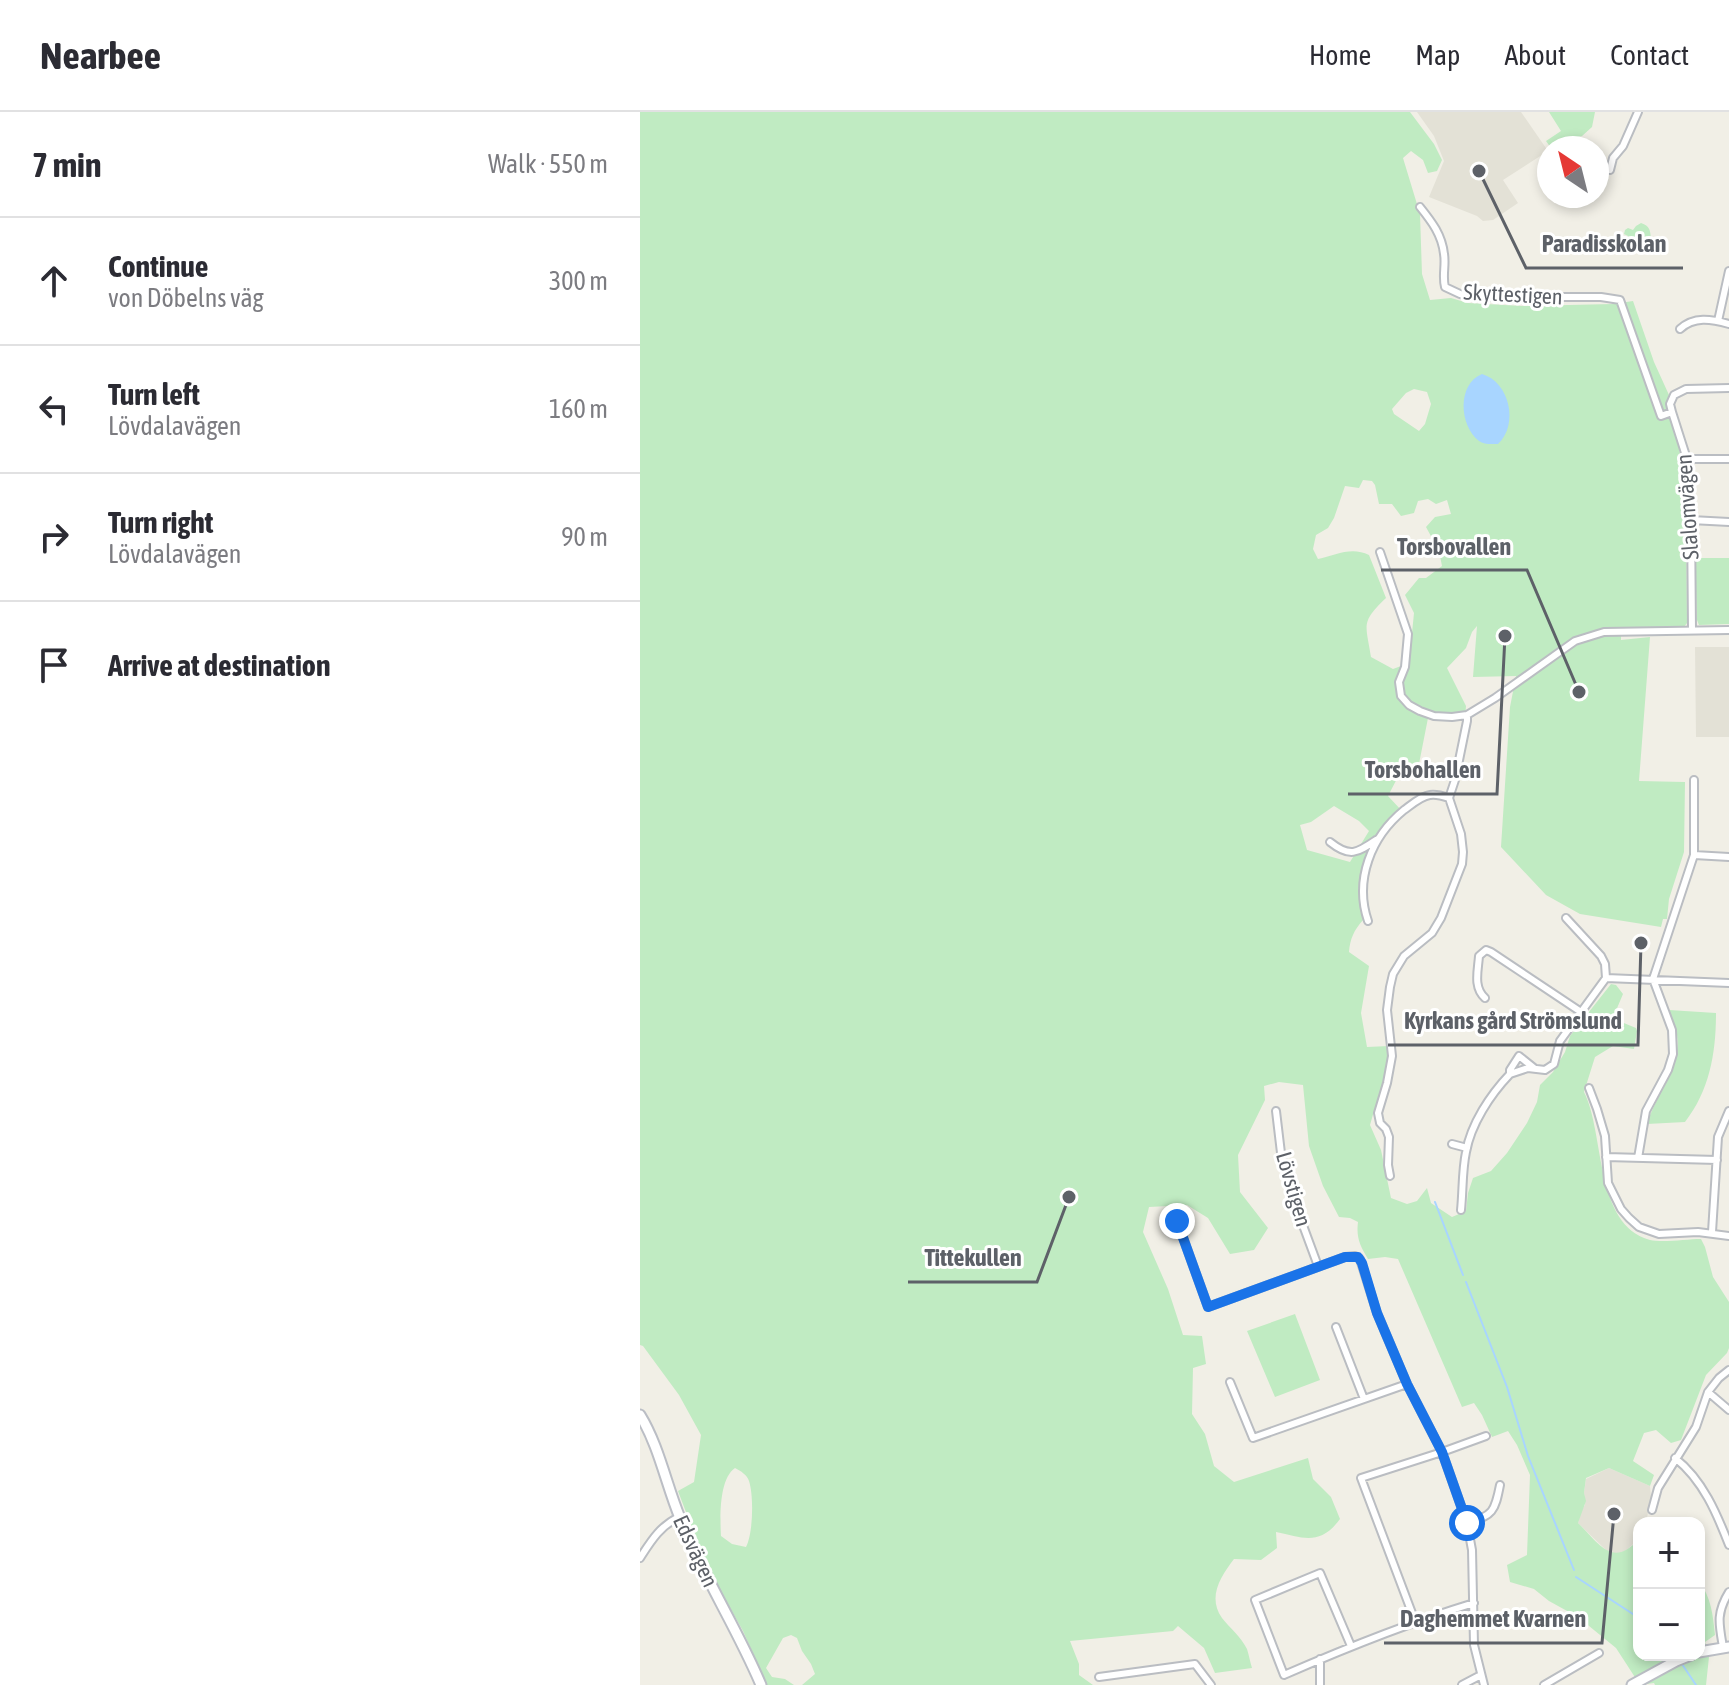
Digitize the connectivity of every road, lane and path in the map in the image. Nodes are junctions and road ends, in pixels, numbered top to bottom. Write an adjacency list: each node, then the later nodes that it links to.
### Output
1 (1638, 112): 2 (street)
2 (1610, 170)
3 (1420, 207): 9 (street, Skyttestigen)
4 (1729, 271): 5 (street)
5 (1718, 321): 6 (street); 7 (street)
6 (1729, 324)
7 (1680, 329)
8 (1729, 388): 9 (street)
9 (1672, 412): 10 (street, Slalomvägen)
10 (1687, 459): 11 (street); 12 (street, Slalomvägen)
11 (1729, 459)
12 (1691, 520): 13 (street); 15 (street, Slalomvägen)
13 (1729, 522)
14 (1380, 552): 17 (street)
15 (1692, 630): 16 (street); 17 (street)
16 (1729, 630)
17 (1467, 715): 19 (street)
18 (1694, 780): 22 (street)
19 (1449, 798): 20 (street); 41 (street)
20 (1379, 838): 21 (street); 25 (street)
21 (1330, 842)
22 (1694, 855): 23 (street); 27 (street)
23 (1729, 857)
24 (1566, 918): 26 (street)
25 (1368, 921)
26 (1606, 978): 27 (street); 30 (street)
27 (1653, 979): 28 (street); 39 (street)
28 (1729, 983)
29 (1485, 998): 30 (street)
30 (1581, 1012): 31 (street)
31 (1534, 1068): 32 (street); 32 (street)
32 (1510, 1074): 37 (street)
33 (1589, 1088): 38 (street)
34 (1276, 1111): 46 (street, Lövstigen)
35 (1729, 1111): 40 (street)
36 (1452, 1144): 37 (street)
37 (1467, 1148): 42 (street)
38 (1606, 1157): 39 (street); 44 (street)
39 (1638, 1158): 40 (street)
40 (1717, 1160): 44 (street)
41 (1390, 1176)
42 (1461, 1210)
43 (1177, 1221): 46 (street)
44 (1712, 1232): 45 (street)
45 (1729, 1236)
46 (1318, 1266): 50 (street)
47 (1336, 1327): 52 (street)
48 (1729, 1370): 51 (street)
49 (1230, 1382): 52 (street)
50 (1407, 1384): 52 (street); 56 (street)
51 (1708, 1392): 53 (street); 57 (street)
52 (1364, 1399)
53 (1729, 1410)
54 (640, 1415): 60 (street, Edsvägen)
55 (1486, 1436): 56 (street)
56 (1442, 1452): 61 (street); 66 (street)
57 (1675, 1458): 59 (street); 62 (street)
58 (1500, 1485): 61 (street)
59 (1652, 1510)
60 (679, 1517): 63 (street); 75 (street, Edsvägen)
61 (1467, 1523): 65 (street)
62 (1729, 1545)
63 (640, 1558)
64 (1729, 1592): 68 (street)
65 (1474, 1603): 66 (street); 73 (street)
66 (1415, 1621): 67 (street)
67 (1351, 1646): 71 (street); 71 (street)
68 (1726, 1647): 69 (street)
69 (1705, 1651)
70 (1599, 1653): 80 (street)
71 (1320, 1659): 77 (street)
72 (1676, 1661): 81 (street)
73 (1481, 1675): 78 (street); 79 (street)
74 (1099, 1677): 76 (street)
75 (761, 1685)
76 (1211, 1685)
77 (1320, 1685)
78 (1462, 1685)
79 (1484, 1685)
80 (1544, 1685)
81 (1632, 1685)

